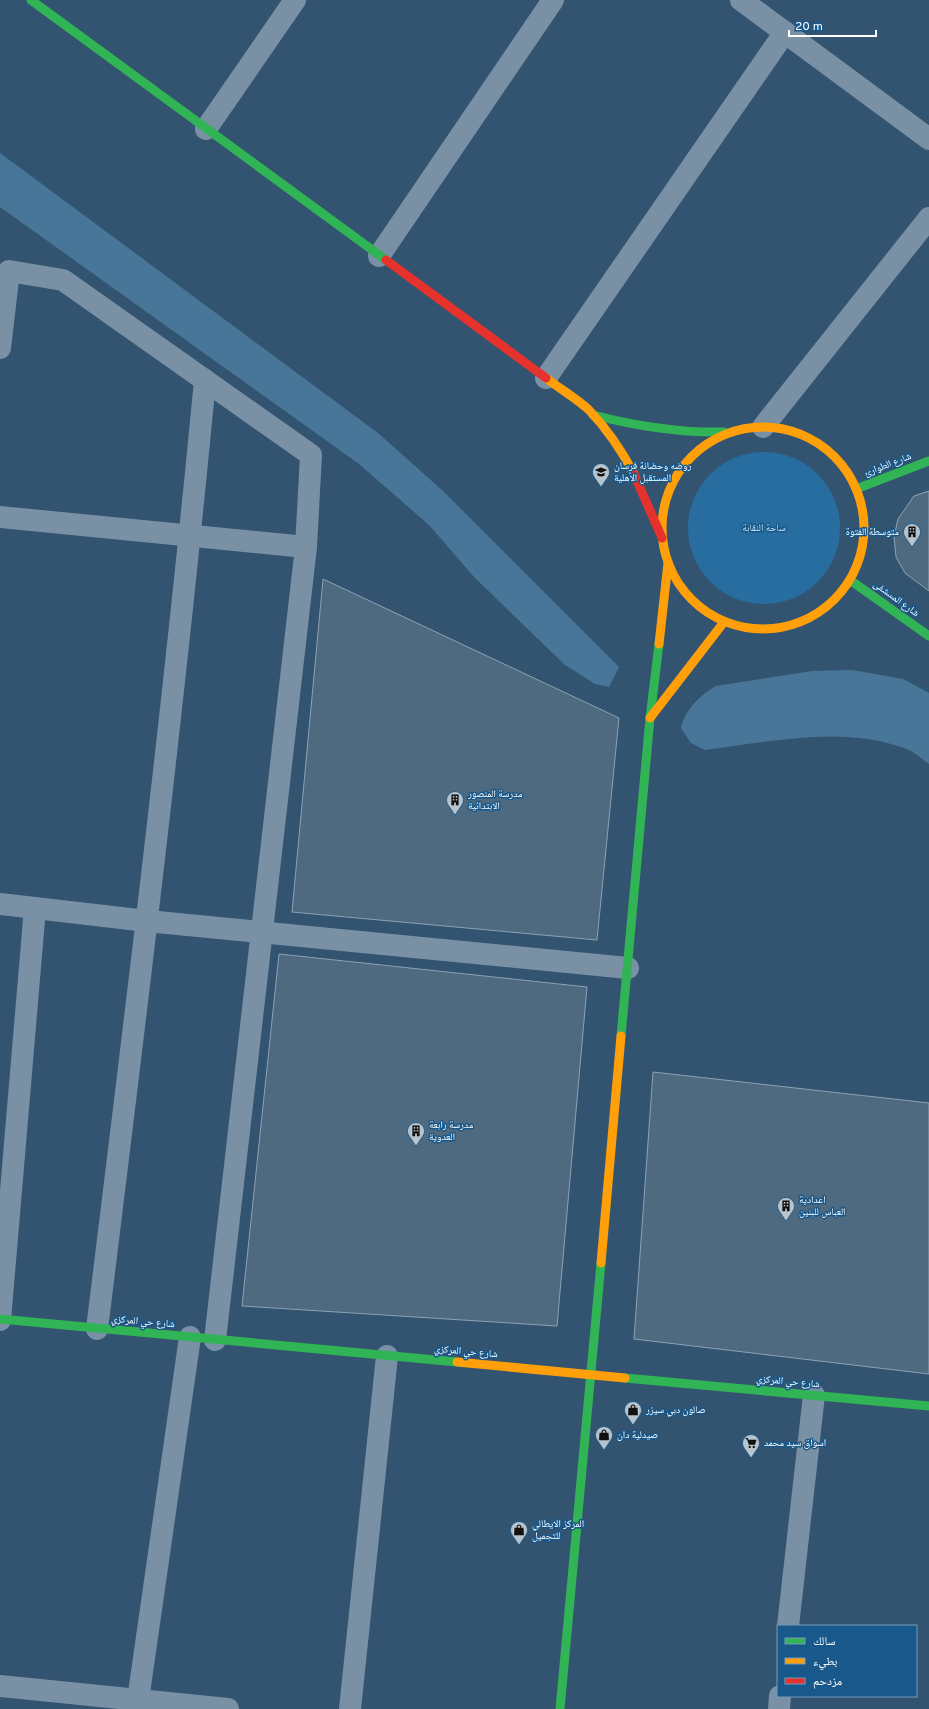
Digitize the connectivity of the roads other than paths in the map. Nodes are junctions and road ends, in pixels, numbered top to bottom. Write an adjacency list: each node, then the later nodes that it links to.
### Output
1 (295, 0): 6 (street)
2 (553, 0): 9 (street)
3 (741, 0): 5 (street)
4 (33, 1): 6 (street)
5 (785, 32): 7 (street); 11 (street)
6 (206, 129): 9 (street)
7 (929, 139)
8 (929, 218): 14 (street)
9 (379, 256): 11 (street)
10 (0, 348): 12 (street)
11 (546, 378): 13 (street)
12 (205, 380): 19 (street); 21 (street)
13 (593, 415): 15 (street); 20 (street)
14 (763, 427): 15 (street); 17 (street)
15 (731, 432): 20 (street)
16 (929, 461): 17 (street, شارع الطوارئ)
17 (856, 489): 23 (street)
18 (0, 517): 19 (street)
19 (190, 536): 21 (street); 29 (street)
20 (662, 538): 22 (street)
21 (306, 547): 30 (street)
22 (668, 563): 24 (street); 26 (street)
23 (850, 580): 24 (street); 25 (street, شارع المسشفى)
24 (724, 622): 26 (street)
25 (929, 636)
26 (650, 718): 31 (street)
27 (0, 904): 28 (street)
28 (35, 908): 29 (street); 32 (street)
29 (147, 921): 30 (street); 33 (street)
30 (261, 932): 31 (street); 35 (street)
31 (628, 968): 37 (street)
32 (0, 1320): 33 (street, شارع حي المركزي)
33 (97, 1328): 34 (street, شارع حي المركزي)
34 (190, 1337): 35 (street, شارع حي المركزي); 43 (street)
35 (215, 1340): 36 (street, شارع حي المركزي)
36 (387, 1356): 37 (street, شارع حي المركزي); 45 (street)
37 (591, 1375): 38 (street, شارع حي المركزي); 46 (street)
38 (814, 1395): 39 (street, شارع حي المركزي); 40 (street)
39 (929, 1406)
40 (788, 1625)
41 (0, 1686): 43 (street)
42 (780, 1697): 47 (street)
43 (138, 1700): 44 (street)
44 (217, 1708)
45 (350, 1709)
46 (560, 1709)
47 (779, 1709)

